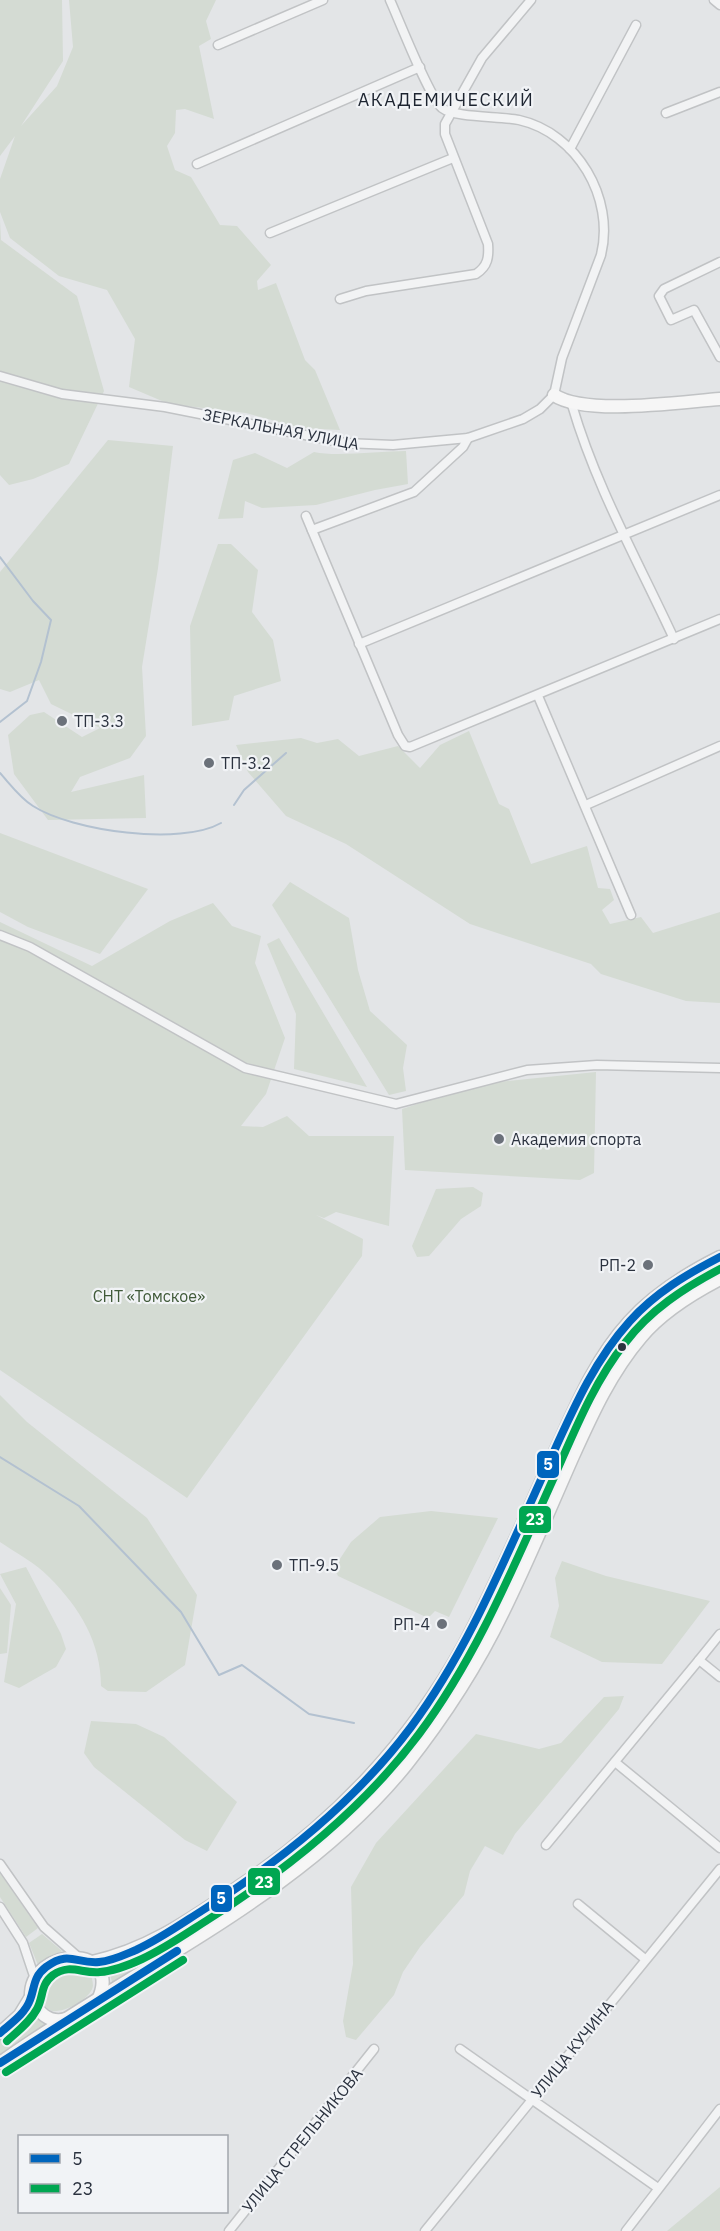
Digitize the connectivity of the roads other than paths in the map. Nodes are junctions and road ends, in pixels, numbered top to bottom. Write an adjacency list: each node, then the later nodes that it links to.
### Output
1 (323, 0): 7 (street)
2 (390, 0): 8 (street)
3 (531, 0): 10 (street)
4 (714, 0): 5 (street)
5 (720, 5)
6 (636, 25): 12 (street)
7 (218, 45)
8 (420, 67): 10 (street); 14 (street)
9 (720, 92): 11 (street)
10 (450, 112): 12 (street); 13 (street)
11 (666, 113)
12 (570, 149): 20 (street)
13 (453, 158): 15 (street); 17 (street)
14 (196, 164)
15 (270, 233)
16 (720, 262): 18 (street)
17 (340, 299)
18 (720, 357)
19 (0, 376): 23 (street, ЗЕРКАЛЬНАЯ УЛИЦА)
20 (554, 395): 22 (street); 23 (street, ЗЕРКАЛЬНАЯ УЛИЦА)
21 (720, 399): 22 (street)
22 (572, 405): 27 (street)
23 (468, 438): 26 (street)
24 (720, 495): 27 (street)
25 (306, 516): 26 (street)
26 (312, 530): 30 (street)
27 (626, 534): 29 (street); 30 (street)
28 (720, 619): 29 (street)
29 (674, 639): 31 (street)
30 (359, 644): 31 (street)
31 (538, 696): 33 (street)
32 (720, 746): 33 (street)
33 (586, 805): 34 (street)
34 (632, 915)
35 (0, 935): 36 (street)
36 (720, 1068)
37 (720, 1257): 39 (street)
38 (720, 1279): 40 (street)
39 (667, 1288): 40 (street); 41 (street)
40 (678, 1303): 42 (street)
41 (628, 1323): 42 (street); 46 (street)
42 (642, 1336): 47 (street)
43 (720, 1634): 44 (street)
44 (699, 1660): 45 (street); 50 (street)
45 (720, 1677)
46 (427, 1704): 47 (street); 48 (street)
47 (444, 1714): 49 (street)
48 (396, 1746): 49 (street); 59 (street)
49 (411, 1758): 62 (street)
50 (615, 1762): 51 (street); 52 (street)
51 (546, 1845)
52 (720, 1848)
53 (0, 1864): 57 (street)
54 (720, 1869): 58 (street, УЛИЦА КУЧИНА)
55 (578, 1904): 58 (street)
56 (0, 1907): 60 (street)
57 (78, 1956): 59 (street); 60 (street)
58 (645, 1959): 68 (street, УЛИЦА КУЧИНА)
59 (92, 1962): 62 (street)
60 (35, 1979): 61 (street)
61 (31, 1998): 63 (street); 64 (street)
62 (98, 2000): 63 (street)
63 (70, 2018): 67 (street)
64 (0, 2033)
65 (374, 2049): 71 (street, УЛИЦА СТРЕЛЬНИКОВА)
66 (460, 2049): 68 (street)
67 (0, 2063)
68 (531, 2099): 70 (street); 72 (street, УЛИЦА КУЧИНА)
69 (720, 2109): 70 (street)
70 (658, 2188): 73 (street)
71 (229, 2231)
72 (425, 2231)
73 (626, 2231)

